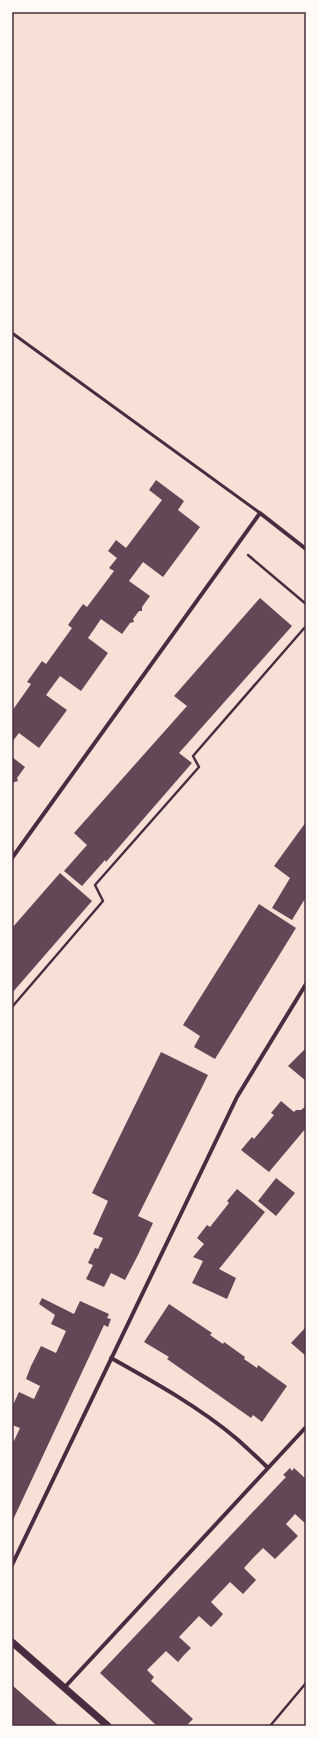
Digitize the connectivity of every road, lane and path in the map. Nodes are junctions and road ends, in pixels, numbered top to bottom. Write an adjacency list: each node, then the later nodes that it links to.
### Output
1 (12, 333): 2 (lane)
2 (260, 512): 3 (street); 4 (street)
3 (237, 546): 5 (path); 7 (street)
4 (306, 549)
5 (306, 604)
6 (306, 626): 9 (path)
7 (12, 858)
8 (306, 984): 10 (street)
9 (12, 1007)
10 (111, 1358): 12 (street); 13 (street)
11 (306, 1427): 12 (street)
12 (268, 1468): 16 (street)
13 (12, 1565)
14 (12, 1642): 16 (street)
15 (306, 1683): 18 (path)
16 (64, 1688): 17 (street)
17 (108, 1726)
18 (270, 1726)

